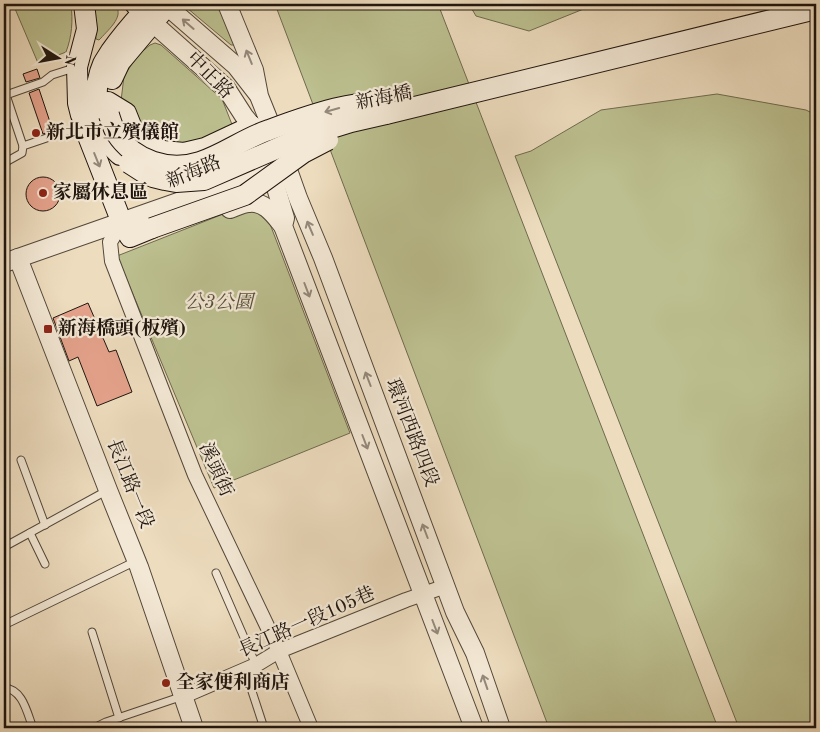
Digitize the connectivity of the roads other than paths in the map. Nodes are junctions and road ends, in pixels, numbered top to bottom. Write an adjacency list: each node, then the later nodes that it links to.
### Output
1 (84, 4): 6 (main road)
2 (227, 4): 9 (street, one-way to 2)
3 (790, 4): 10 (main road, 新海橋, one-way to 10, bridge)
4 (154, 8): 7 (main road); 9 (street, 中正路, one-way to 4); 10 (main road); 13 (street, 中正路)
5 (816, 9): 11 (main road, 新海橋)
6 (77, 67): 8 (lane); 12 (main road)
7 (98, 82): 11 (main road, 新海橋, bridge); 12 (main road)
8 (5, 93): 14 (lane)
9 (259, 96): 15 (street)
10 (109, 109): 13 (main road)
11 (386, 114): 18 (main road, bridge)
12 (84, 126): 14 (lane); 18 (main road, one-way to 18)
13 (252, 126): 15 (street, 中正路)
14 (23, 146): 16 (lane)
15 (275, 157): 17 (street); 18 (street, 新海路); 28 (street, 環河西路四段, one-way to 15)
16 (4, 163)
17 (283, 226): 18 (street); 29 (street, one-way to 29)
18 (126, 230): 19 (street, 新海路); 32 (street, 溪頭街)
19 (11, 261): 21 (street, 長江路一段)
20 (21, 460): 22 (lane)
21 (108, 490): 22 (lane); 25 (street, 長江路一段)
22 (45, 525): 23 (lane)
23 (30, 533): 24 (lane); 26 (lane)
24 (4, 547)
25 (137, 561): 30 (lane); 35 (street, 長江路一段)
26 (45, 564)
27 (216, 573): 33 (lane)
28 (446, 586): 29 (street, 長江路一段105巷); 43 (street, 環河西路四段, one-way to 28)
29 (422, 594): 32 (street, 長江路一段105巷); 42 (street, one-way to 42)
30 (4, 625)
31 (92, 632): 36 (lane)
32 (279, 651): 33 (street, 長江路一段105巷); 41 (street, 溪頭街)
33 (250, 668): 35 (street, 長江路一段105巷); 40 (lane)
34 (4, 688): 37 (lane)
35 (184, 696): 36 (lane); 39 (street, 長江路一段)
36 (119, 718): 38 (lane)
37 (33, 728)
38 (94, 728)
39 (194, 728)
40 (264, 728)
41 (311, 728)
42 (474, 728)
43 (501, 728)

